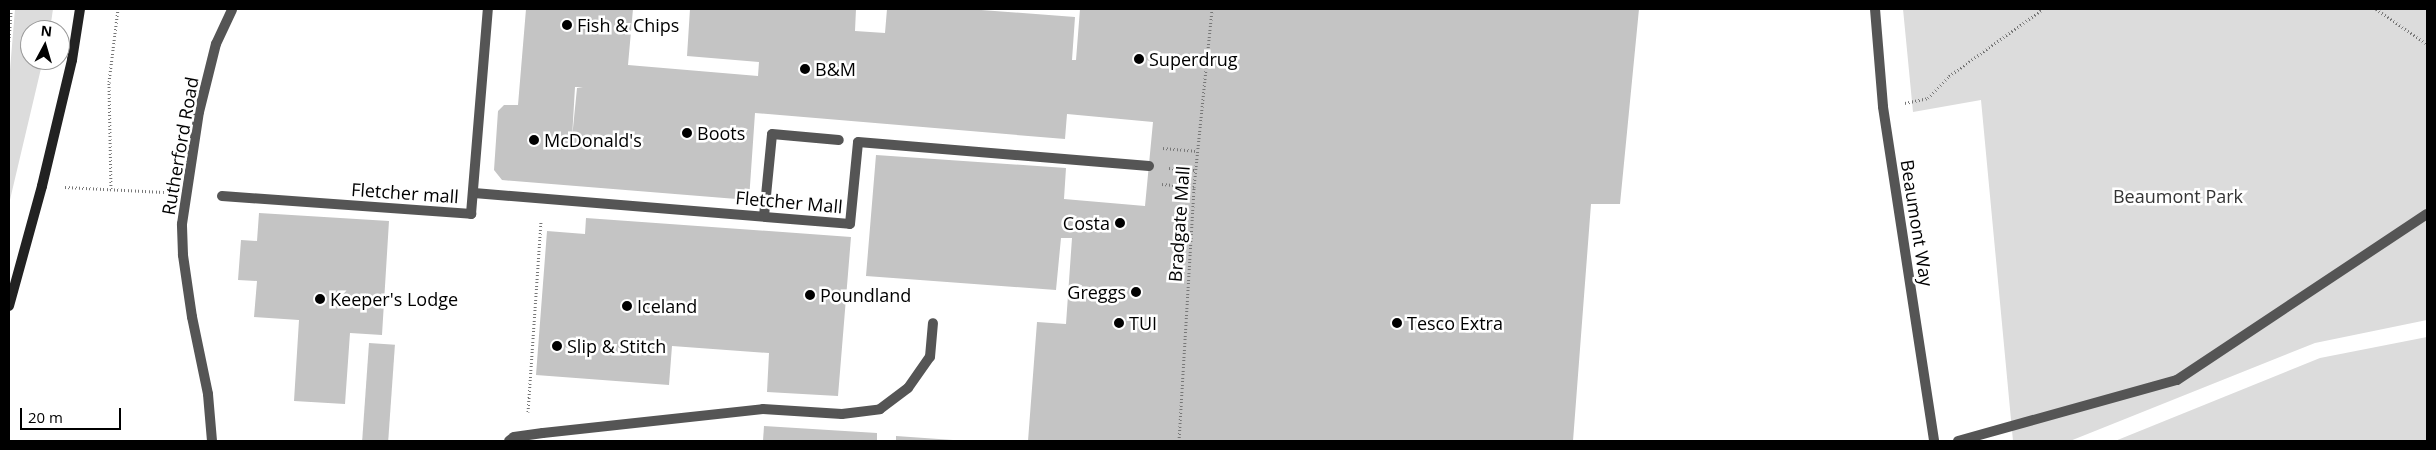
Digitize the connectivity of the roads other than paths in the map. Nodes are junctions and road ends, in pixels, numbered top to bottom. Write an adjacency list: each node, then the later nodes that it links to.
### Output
1 (80, 9): 11 (street)
2 (232, 9): 13 (street, Rutherford Road)
3 (488, 9): 7 (street, Fletcher mall)
4 (1875, 9): 15 (street, Beaumont Way)
5 (839, 140): 10 (street)
6 (1149, 166): 10 (street, Fletcher Mall)
7 (474, 193): 8 (street, Fletcher mall); 10 (street, Fletcher Mall)
8 (222, 196)
9 (2427, 214): 16 (street)
10 (764, 216)
11 (9, 306)
12 (933, 323): 14 (street)
13 (212, 441)
14 (509, 441)
15 (1934, 441)
16 (1958, 441)

